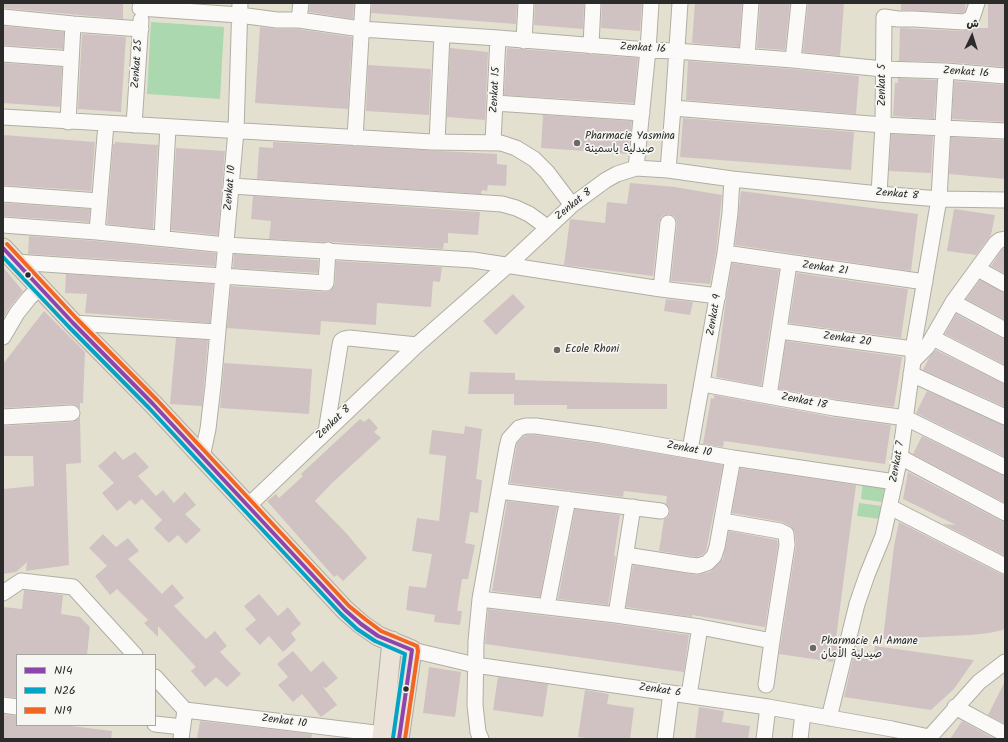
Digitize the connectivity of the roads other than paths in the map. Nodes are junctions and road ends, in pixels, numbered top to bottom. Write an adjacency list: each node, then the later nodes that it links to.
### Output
1 (301, 3): 14 (street)
2 (363, 3): 17 (street)
3 (526, 3): 20 (street)
4 (593, 3): 21 (street)
5 (651, 3): 22 (street)
6 (680, 3): 23 (street)
7 (751, 3): 25 (street)
8 (799, 3): 27 (street)
9 (976, 3): 12 (street, Zenkat 5)
10 (141, 6): 11 (street, Zenkat 16); 16 (street, Zenkat 25)
11 (239, 9): 14 (street, Zenkat 16); 41 (street, Zenkat 10)
12 (882, 10): 28 (street, Zenkat 5)
13 (3, 17): 15 (street)
14 (299, 20): 17 (street, Zenkat 16)
15 (72, 24): 16 (street); 26 (street)
16 (141, 29): 37 (street, Zenkat 25)
17 (361, 29): 18 (street, Zenkat 16); 43 (street)
18 (442, 35): 19 (street, Zenkat 16); 44 (street)
19 (498, 38): 20 (street, Zenkat 16); 31 (street, Zenkat 15)
20 (524, 41): 21 (street, Zenkat 16)
21 (591, 46): 22 (street, Zenkat 16)
22 (648, 50): 23 (street, Zenkat 16); 33 (street)
23 (676, 51): 25 (street, Zenkat 16); 32 (street)
24 (3, 54): 26 (street)
25 (747, 56): 27 (street, Zenkat 16)
26 (71, 59): 35 (street)
27 (793, 60): 28 (street, Zenkat 16)
28 (883, 70): 29 (street, Zenkat 16); 38 (street, Zenkat 5)
29 (946, 71): 30 (street, Zenkat 16); 40 (street, Zenkat 7)
30 (1005, 76)
31 (495, 102): 33 (street); 45 (street, Zenkat 15)
32 (673, 108): 38 (street); 47 (street)
33 (642, 113): 46 (street)
34 (3, 117): 35 (street)
35 (68, 122): 36 (street)
36 (106, 124): 37 (street); 54 (street)
37 (134, 125): 39 (street)
38 (883, 125): 40 (street); 51 (street, Zenkat 5)
39 (168, 127): 41 (street); 60 (street)
40 (942, 128): 42 (street); 52 (street, Zenkat 7)
41 (236, 131): 43 (street); 49 (street, Zenkat 10)
42 (1005, 131)
43 (356, 138): 44 (street)
44 (437, 142): 45 (street)
45 (493, 142): 55 (street)
46 (636, 168): 47 (street, Zenkat 8); 55 (street, Zenkat 8)
47 (668, 170): 48 (street, Zenkat 8)
48 (732, 179): 51 (street, Zenkat 8); 64 (street, Zenkat 9)
49 (232, 186): 58 (street); 62 (street, Zenkat 10)
50 (3, 194): 54 (street)
51 (879, 194): 52 (street, Zenkat 8)
52 (939, 199): 53 (street, Zenkat 8); 70 (street, Zenkat 7)
53 (1005, 200)
54 (99, 201): 59 (street)
55 (572, 205): 58 (street, Zenkat 8)
56 (668, 223): 73 (street)
57 (3, 225): 59 (street)
58 (547, 227): 67 (street, Zenkat 8)
59 (97, 232): 60 (street)
60 (162, 238): 62 (street)
61 (1005, 240): 68 (street)
62 (226, 245): 63 (street); 69 (street, Zenkat 10)
63 (328, 250): 67 (street); 69 (street)
64 (725, 253): 66 (street, Zenkat 21); 74 (street, Zenkat 9)
65 (9, 255): 69 (street); 72 (main road, Zenkat 6)
66 (789, 264): 70 (street, Zenkat 21); 78 (street)
67 (508, 265): 73 (street); 82 (street, Zenkat 8)
68 (978, 269): 71 (street); 75 (street)
69 (222, 276): 79 (street, Zenkat 10)
70 (925, 282): 83 (street, Zenkat 7)
71 (1005, 284)
72 (40, 287): 76 (main road, Zenkat 6); 80 (street)
73 (660, 289): 74 (street)
74 (718, 296): 85 (street, Zenkat 9)
75 (953, 302): 77 (street); 81 (street)
76 (73, 323): 79 (street); 93 (main road, Zenkat 6)
77 (1005, 330)
78 (780, 331): 83 (street, Zenkat 20); 86 (street)
79 (217, 332): 93 (street, Zenkat 10)
80 (3, 337)
81 (933, 338): 83 (street); 84 (street)
82 (417, 344): 91 (street, Zenkat 8); 91 (street)
83 (912, 361): 89 (street, Zenkat 7); 90 (street, Zenkat 20)
84 (1005, 375)
85 (703, 384): 86 (street, Zenkat 18); 92 (street, Zenkat 9)
86 (769, 396): 89 (street, Zenkat 18)
87 (72, 413): 88 (street)
88 (3, 417)
89 (906, 418): 94 (street, Zenkat 7); 96 (street, Zenkat 18)
90 (1005, 418)
91 (326, 432): 100 (street, Zenkat 8)
92 (690, 450): 95 (street, Zenkat 10); 98 (street, Zenkat 10)
93 (202, 457): 100 (main road, Zenkat 6)
94 (900, 457): 97 (street, Zenkat 7); 104 (street)
95 (733, 458): 97 (street, Zenkat 10); 105 (street)
96 (1005, 467)
97 (895, 482): 101 (street, Zenkat 7)
98 (499, 491): 99 (street); 109 (street, Zenkat 10)
99 (568, 499): 102 (street); 110 (street)
100 (248, 506): 113 (main road, Zenkat 6)
101 (890, 507): 107 (street); 129 (street, Zenkat 7)
102 (633, 508): 103 (street); 106 (street)
103 (661, 511)
104 (1005, 513)
105 (722, 521): 106 (street); 114 (street)
106 (626, 555): 111 (street)
107 (1005, 566)
108 (3, 593): 116 (street)
109 (480, 599): 110 (street); 118 (street, Zenkat 10)
110 (547, 606): 111 (street)
111 (616, 615): 112 (street)
112 (700, 627): 114 (street); 122 (street)
113 (392, 641): 115 (main road, Zenkat 6); 133 (main road)
114 (772, 641): 120 (street)
115 (412, 650): 118 (street, Zenkat 6); 133 (main road)
116 (134, 654)
117 (1005, 662): 126 (street)
118 (475, 665): 121 (street, Zenkat 6); 135 (street, Zenkat 10)
119 (156, 678): 127 (street)
120 (766, 685)
121 (671, 693): 122 (street, Zenkat 6); 136 (street)
122 (689, 695): 125 (street, Zenkat 6)
123 (3, 705): 124 (street)
124 (16, 707)
125 (768, 707): 128 (street, Zenkat 6); 137 (street)
126 (955, 707): 132 (street); 134 (street)
127 (185, 710): 131 (street); 133 (street, Zenkat 10)
128 (803, 713): 129 (street, Zenkat 6); 138 (street)
129 (829, 718): 134 (street, Zenkat 6)
130 (156, 724): 131 (street)
131 (182, 733)
132 (1005, 734)
133 (388, 737)
134 (928, 738)
135 (481, 739)
136 (665, 739)
137 (764, 739)
138 (800, 739)

